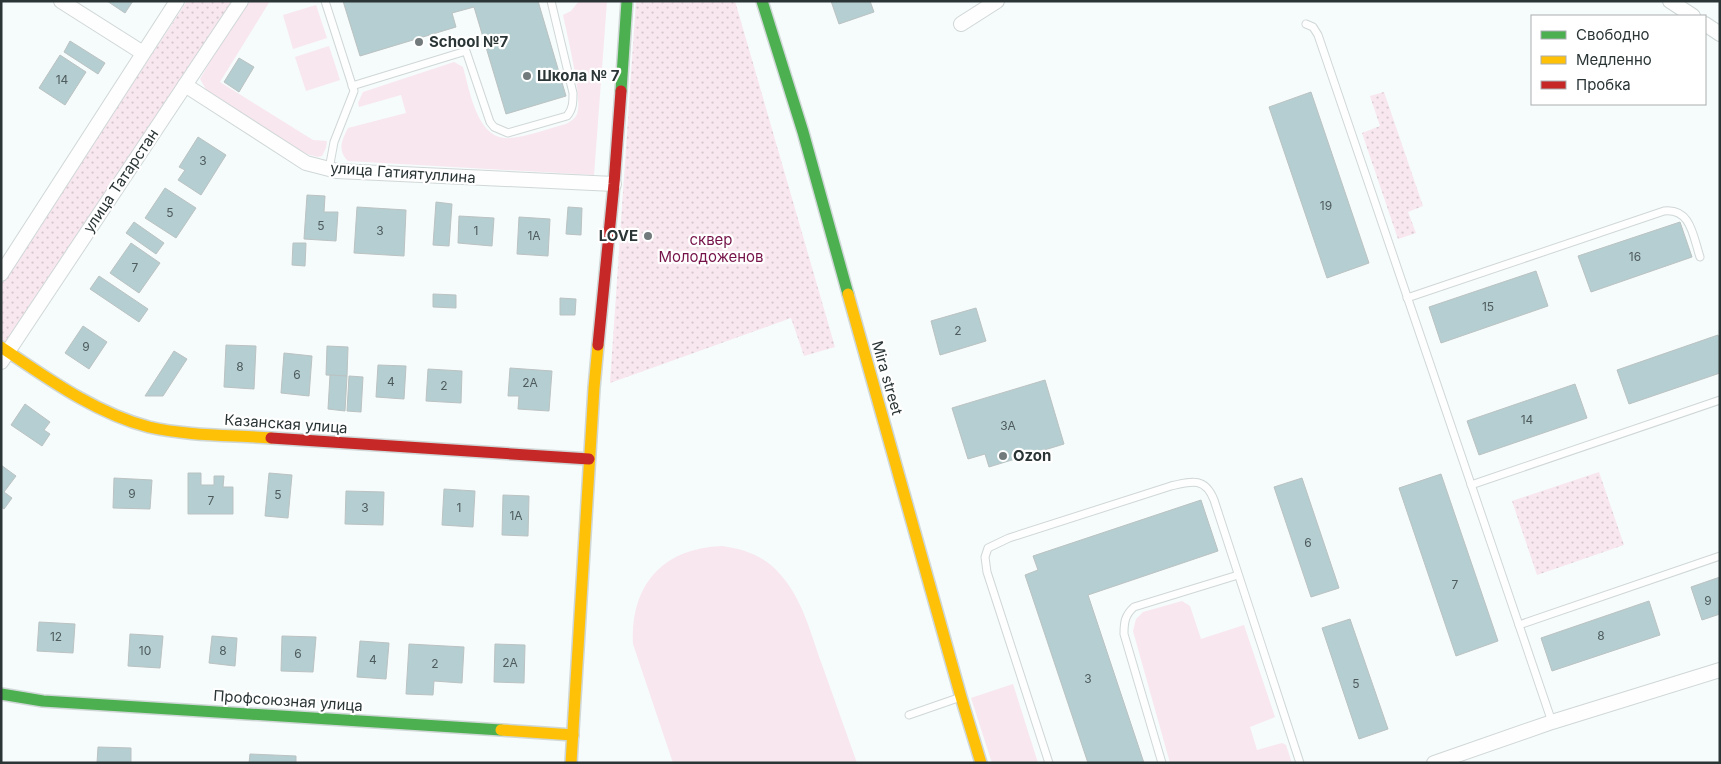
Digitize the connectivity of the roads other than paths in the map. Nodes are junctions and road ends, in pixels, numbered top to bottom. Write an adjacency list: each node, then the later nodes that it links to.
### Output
1 (60, 1): 15 (street)
2 (177, 1): 15 (street)
3 (241, 1): 16 (street, улица Татарстан)
4 (325, 1): 17 (lane)
5 (550, 1): 17 (lane)
6 (626, 1): 19 (street)
7 (762, 1): 32 (street, Mira street)
8 (997, 1): 11 (street)
9 (1670, 1): 10 (street)
10 (1691, 15)
11 (961, 24)
12 (1306, 24): 22 (lane)
13 (1706, 25): 14 (street)
14 (1720, 34)
15 (143, 53): 21 (street)
16 (185, 85): 18 (street, улица Гатиятуллина); 23 (street, улица Татарстан)
17 (352, 86): 18 (lane)
18 (328, 169): 19 (street, улица Гатиятуллина)
19 (614, 184): 25 (street)
20 (1700, 257): 22 (lane)
21 (1, 274)
22 (1408, 298): 26 (lane)
23 (4, 353): 25 (street, Казанская улица)
24 (1720, 400): 26 (lane)
25 (589, 459): 35 (street)
26 (1471, 485): 29 (lane)
27 (1720, 556): 29 (lane)
28 (1238, 575): 38 (lane); 39 (lane); 40 (lane)
29 (1519, 625): 34 (lane)
30 (1720, 670): 34 (street)
31 (1, 694): 35 (street, Профсоюзная улица)
32 (961, 698): 33 (lane); 37 (street, Mira street)
33 (909, 715)
34 (1552, 722): 41 (street)
35 (573, 734): 36 (street)
36 (570, 763)
37 (981, 763)
38 (1049, 763)
39 (1162, 763)
40 (1300, 763)
41 (1434, 763)

